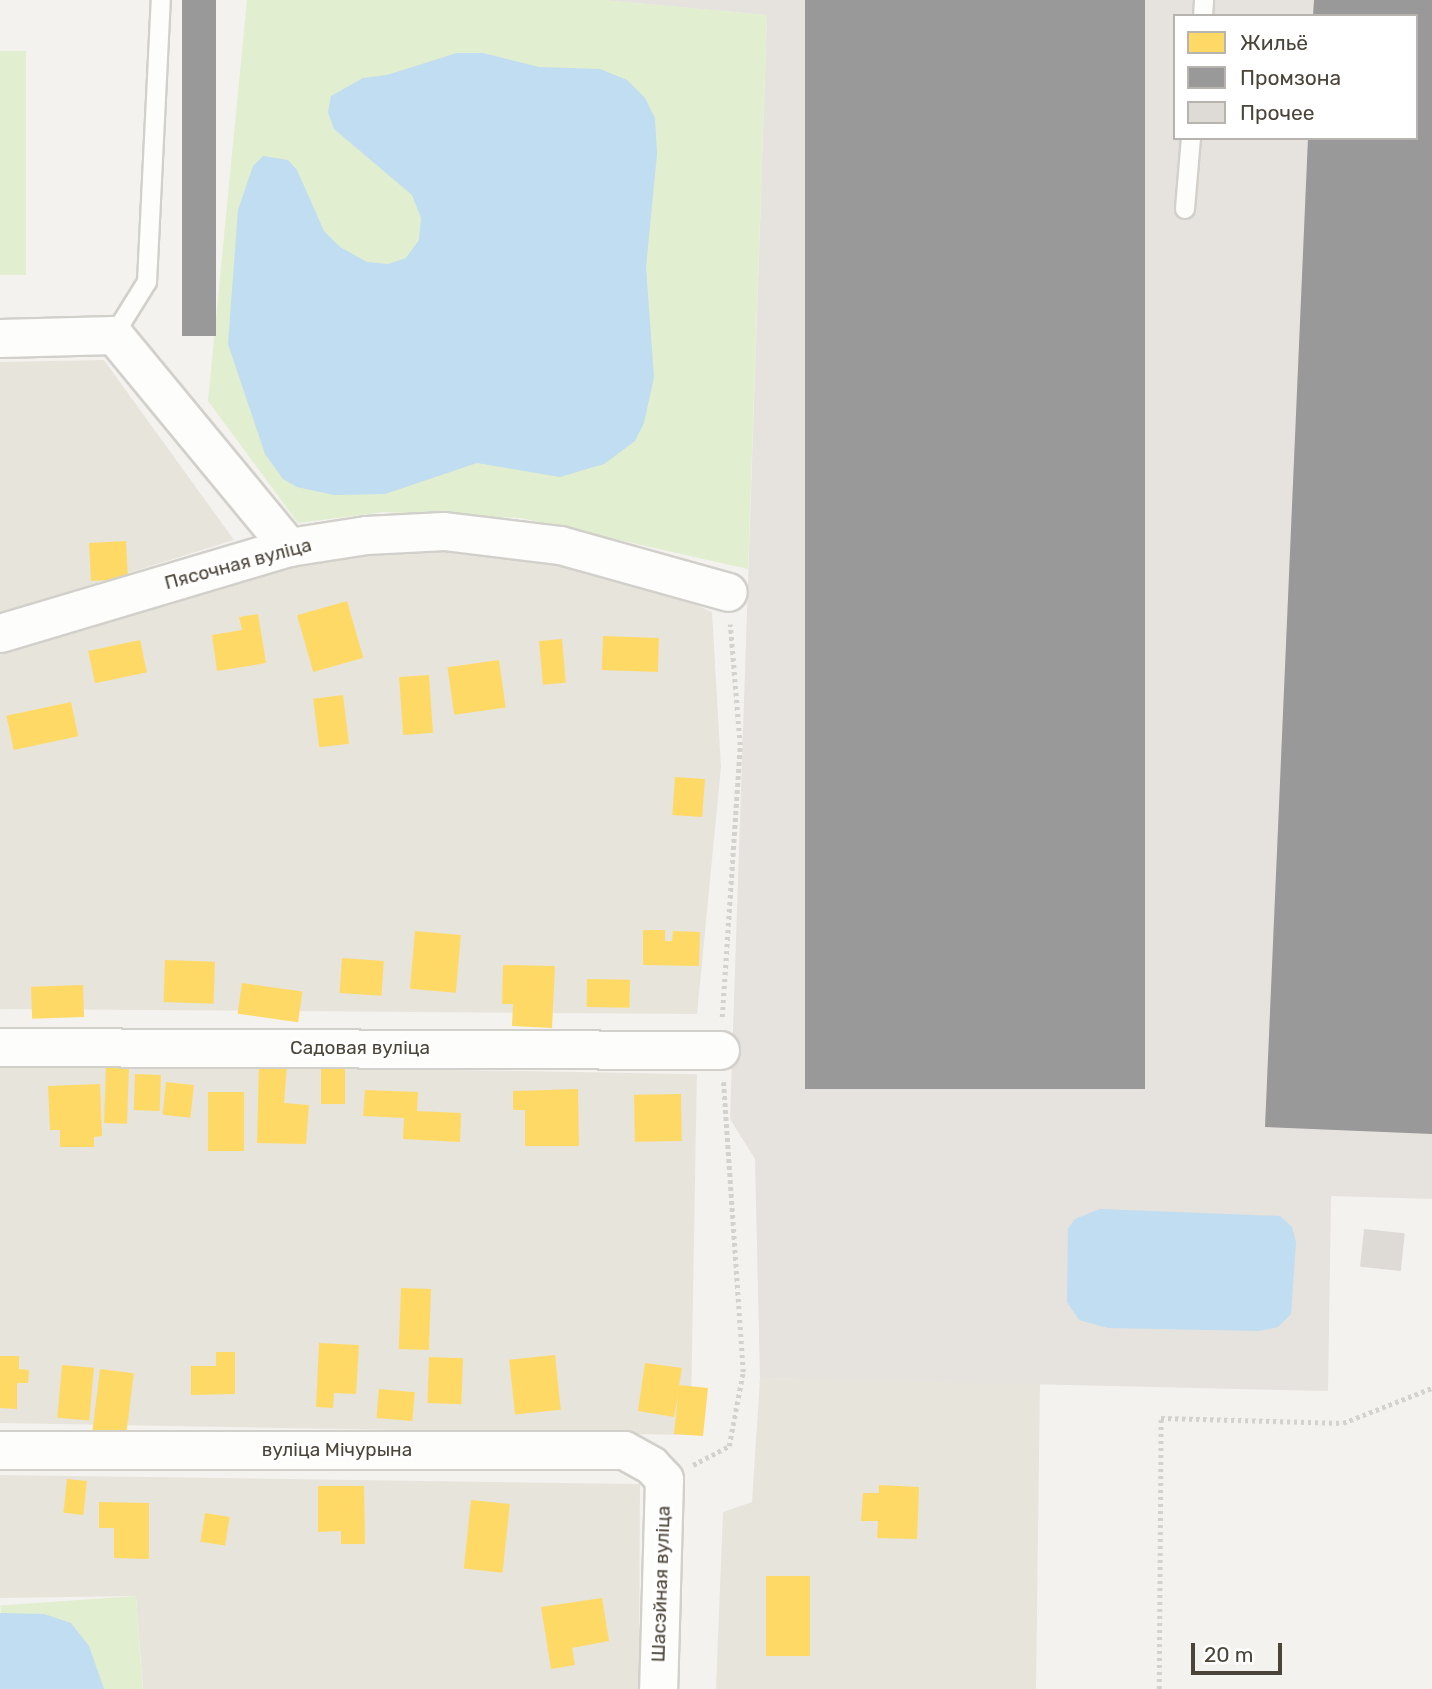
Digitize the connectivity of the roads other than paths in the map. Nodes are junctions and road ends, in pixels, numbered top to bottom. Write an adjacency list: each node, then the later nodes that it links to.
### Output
1 (161, 0): 4 (lane)
2 (1191, 140): 3 (lane)
3 (1185, 209)
4 (114, 335): 5 (street); 6 (street)
5 (0, 338)
6 (289, 547): 7 (street, Пясочная вуліца); 8 (street, Пясочная вуліца)
7 (728, 592)
8 (0, 634)
9 (0, 1047): 10 (street, Садовая вуліца)
10 (720, 1050)
11 (0, 1450): 12 (street, вуліца Мічурына)
12 (664, 1479): 13 (street, Шасэйная вуліца)
13 (658, 1689)

